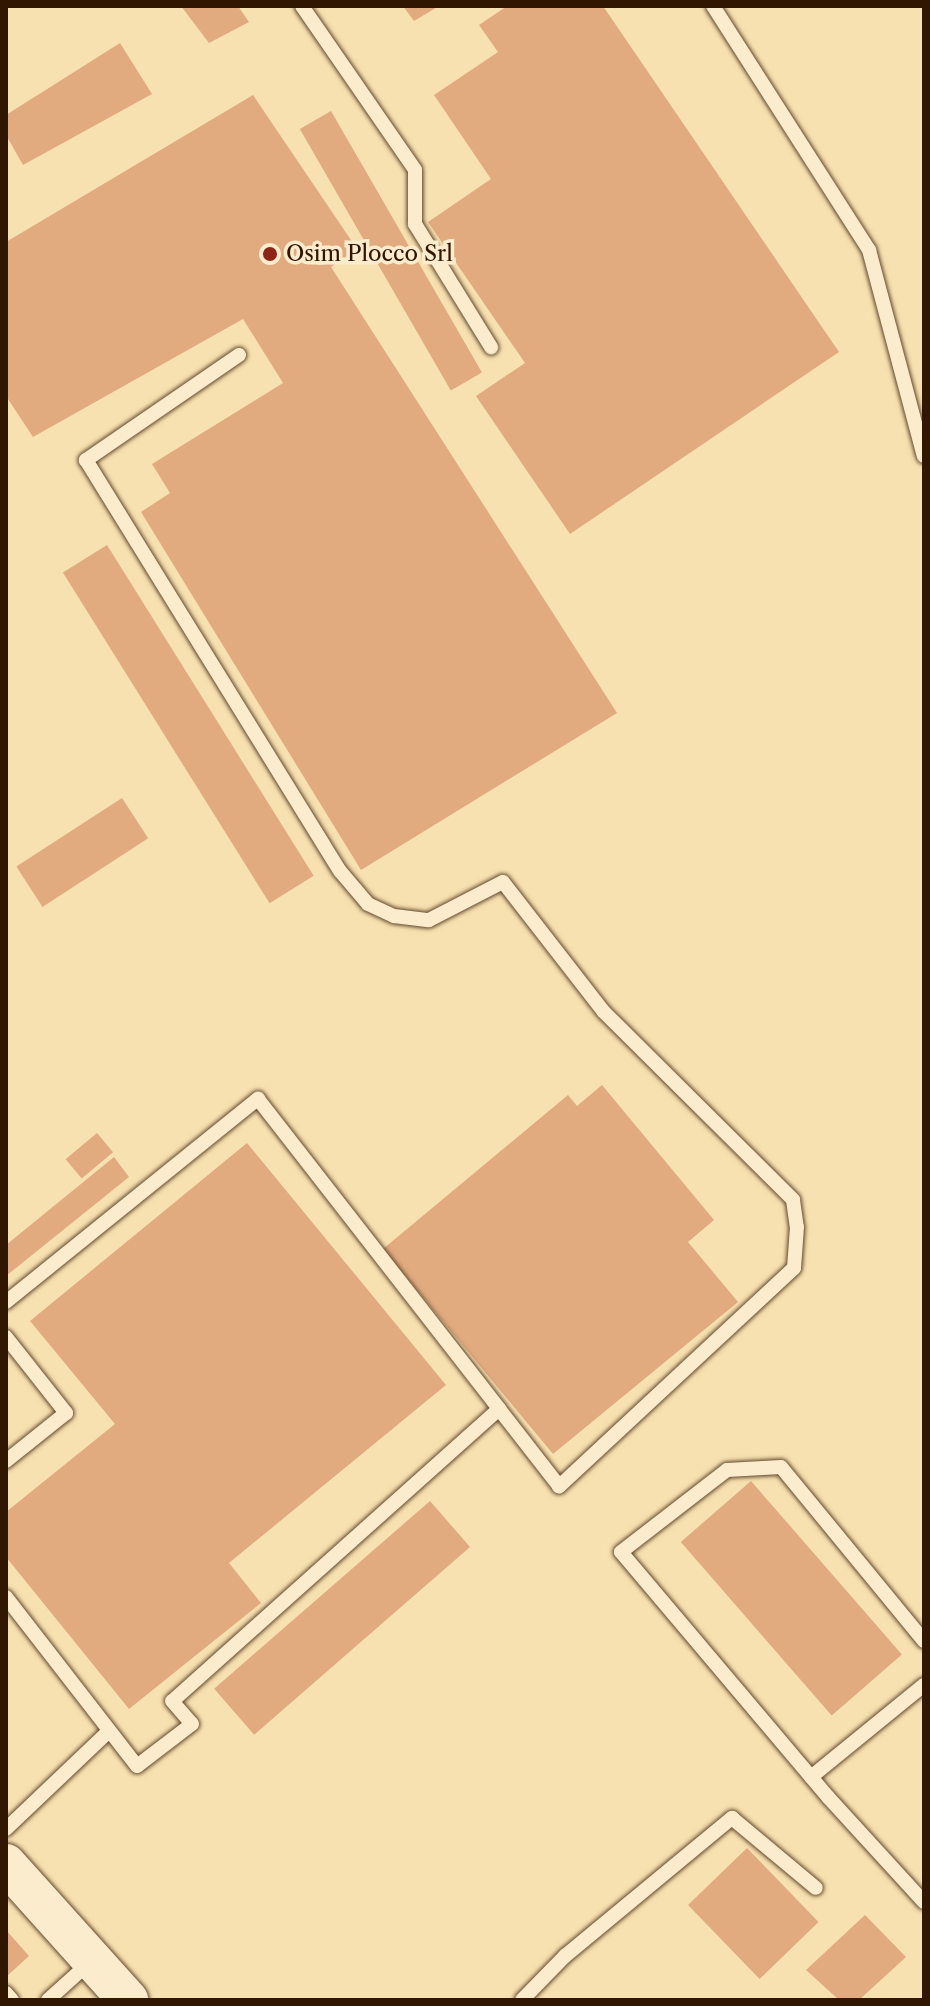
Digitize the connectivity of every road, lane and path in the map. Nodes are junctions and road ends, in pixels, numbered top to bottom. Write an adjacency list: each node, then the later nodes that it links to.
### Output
1 (302, 6): 3 (lane)
2 (713, 6): 5 (lane)
3 (491, 347)
4 (239, 355): 9 (lane)
5 (922, 436): 6 (lane)
6 (924, 456)
7 (6, 1302): 9 (lane)
8 (6, 1337): 10 (lane)
9 (499, 1409): 14 (lane)
10 (6, 1461)
11 (6, 1597): 14 (lane)
12 (924, 1641): 15 (lane)
13 (924, 1685): 15 (lane)
14 (109, 1731): 16 (lane)
15 (811, 1777): 18 (lane)
16 (6, 1857): 19 (street)
17 (816, 1888): 24 (lane)
18 (924, 1902)
19 (92, 1960): 22 (lane); 23 (street)
20 (6, 1993): 21 (lane)
21 (12, 2000)
22 (48, 2000)
23 (128, 2000)
24 (522, 2000)

